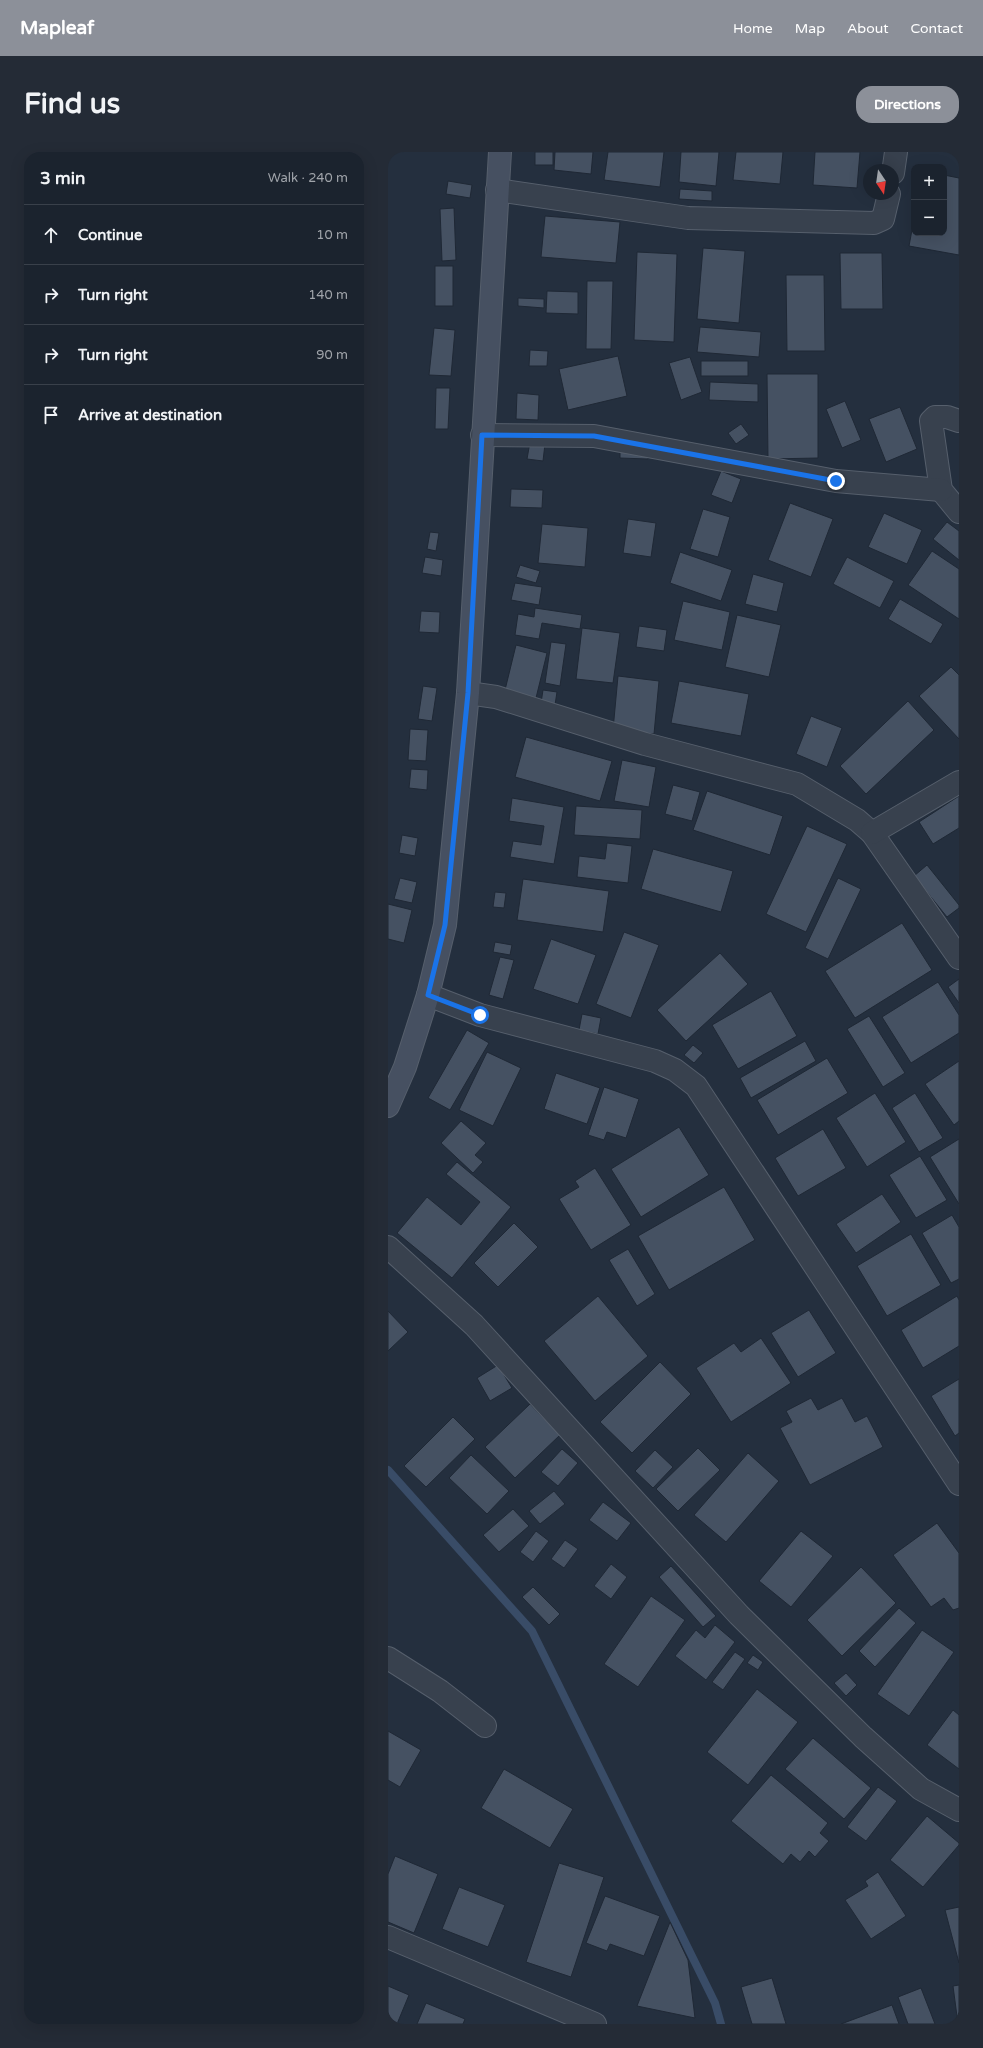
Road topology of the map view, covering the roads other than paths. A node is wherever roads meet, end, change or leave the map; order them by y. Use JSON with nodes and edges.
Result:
{"nodes":[{"id":1,"x":500,"y":152,"type":"edge"},
{"id":2,"x":896,"y":152,"type":"edge"},
{"id":3,"x":894,"y":164,"type":"edge"},
{"id":4,"x":497,"y":190,"type":"junction"},
{"id":5,"x":888,"y":200,"type":"edge"},
{"id":6,"x":959,"y":421,"type":"edge"},
{"id":7,"x":482,"y":435,"type":"junction"},
{"id":8,"x":941,"y":490,"type":"junction"},
{"id":9,"x":959,"y":512,"type":"edge"},
{"id":10,"x":468,"y":693,"type":"junction"},
{"id":11,"x":959,"y":782,"type":"edge"},
{"id":12,"x":872,"y":833,"type":"junction"},
{"id":13,"x":959,"y":958,"type":"edge"},
{"id":14,"x":428,"y":995,"type":"junction"},
{"id":15,"x":388,"y":1106,"type":"edge"},
{"id":16,"x":388,"y":1247,"type":"edge"},
{"id":17,"x":959,"y":1484,"type":"edge"},
{"id":18,"x":388,"y":1658,"type":"edge"},
{"id":19,"x":485,"y":1726,"type":"dead end"},
{"id":20,"x":959,"y":1810,"type":"edge"},
{"id":21,"x":388,"y":1937,"type":"edge"},
{"id":22,"x":595,"y":2024,"type":"edge"}],
"edges":[{"from":1,"to":4,"type":"main road"},
{"from":2,"to":3,"type":"street"},
{"from":4,"to":5,"type":"street"},
{"from":4,"to":7,"type":"main road"},
{"from":6,"to":8,"type":"street"},
{"from":7,"to":8,"type":"street"},
{"from":7,"to":10,"type":"main road"},
{"from":8,"to":9,"type":"street"},
{"from":10,"to":12,"type":"street"},
{"from":10,"to":14,"type":"main road"},
{"from":11,"to":12,"type":"street"},
{"from":12,"to":13,"type":"street"},
{"from":14,"to":15,"type":"main road"},
{"from":14,"to":17,"type":"street"},
{"from":16,"to":20,"type":"street"},
{"from":18,"to":19,"type":"street"},
{"from":21,"to":22,"type":"street"}]}
